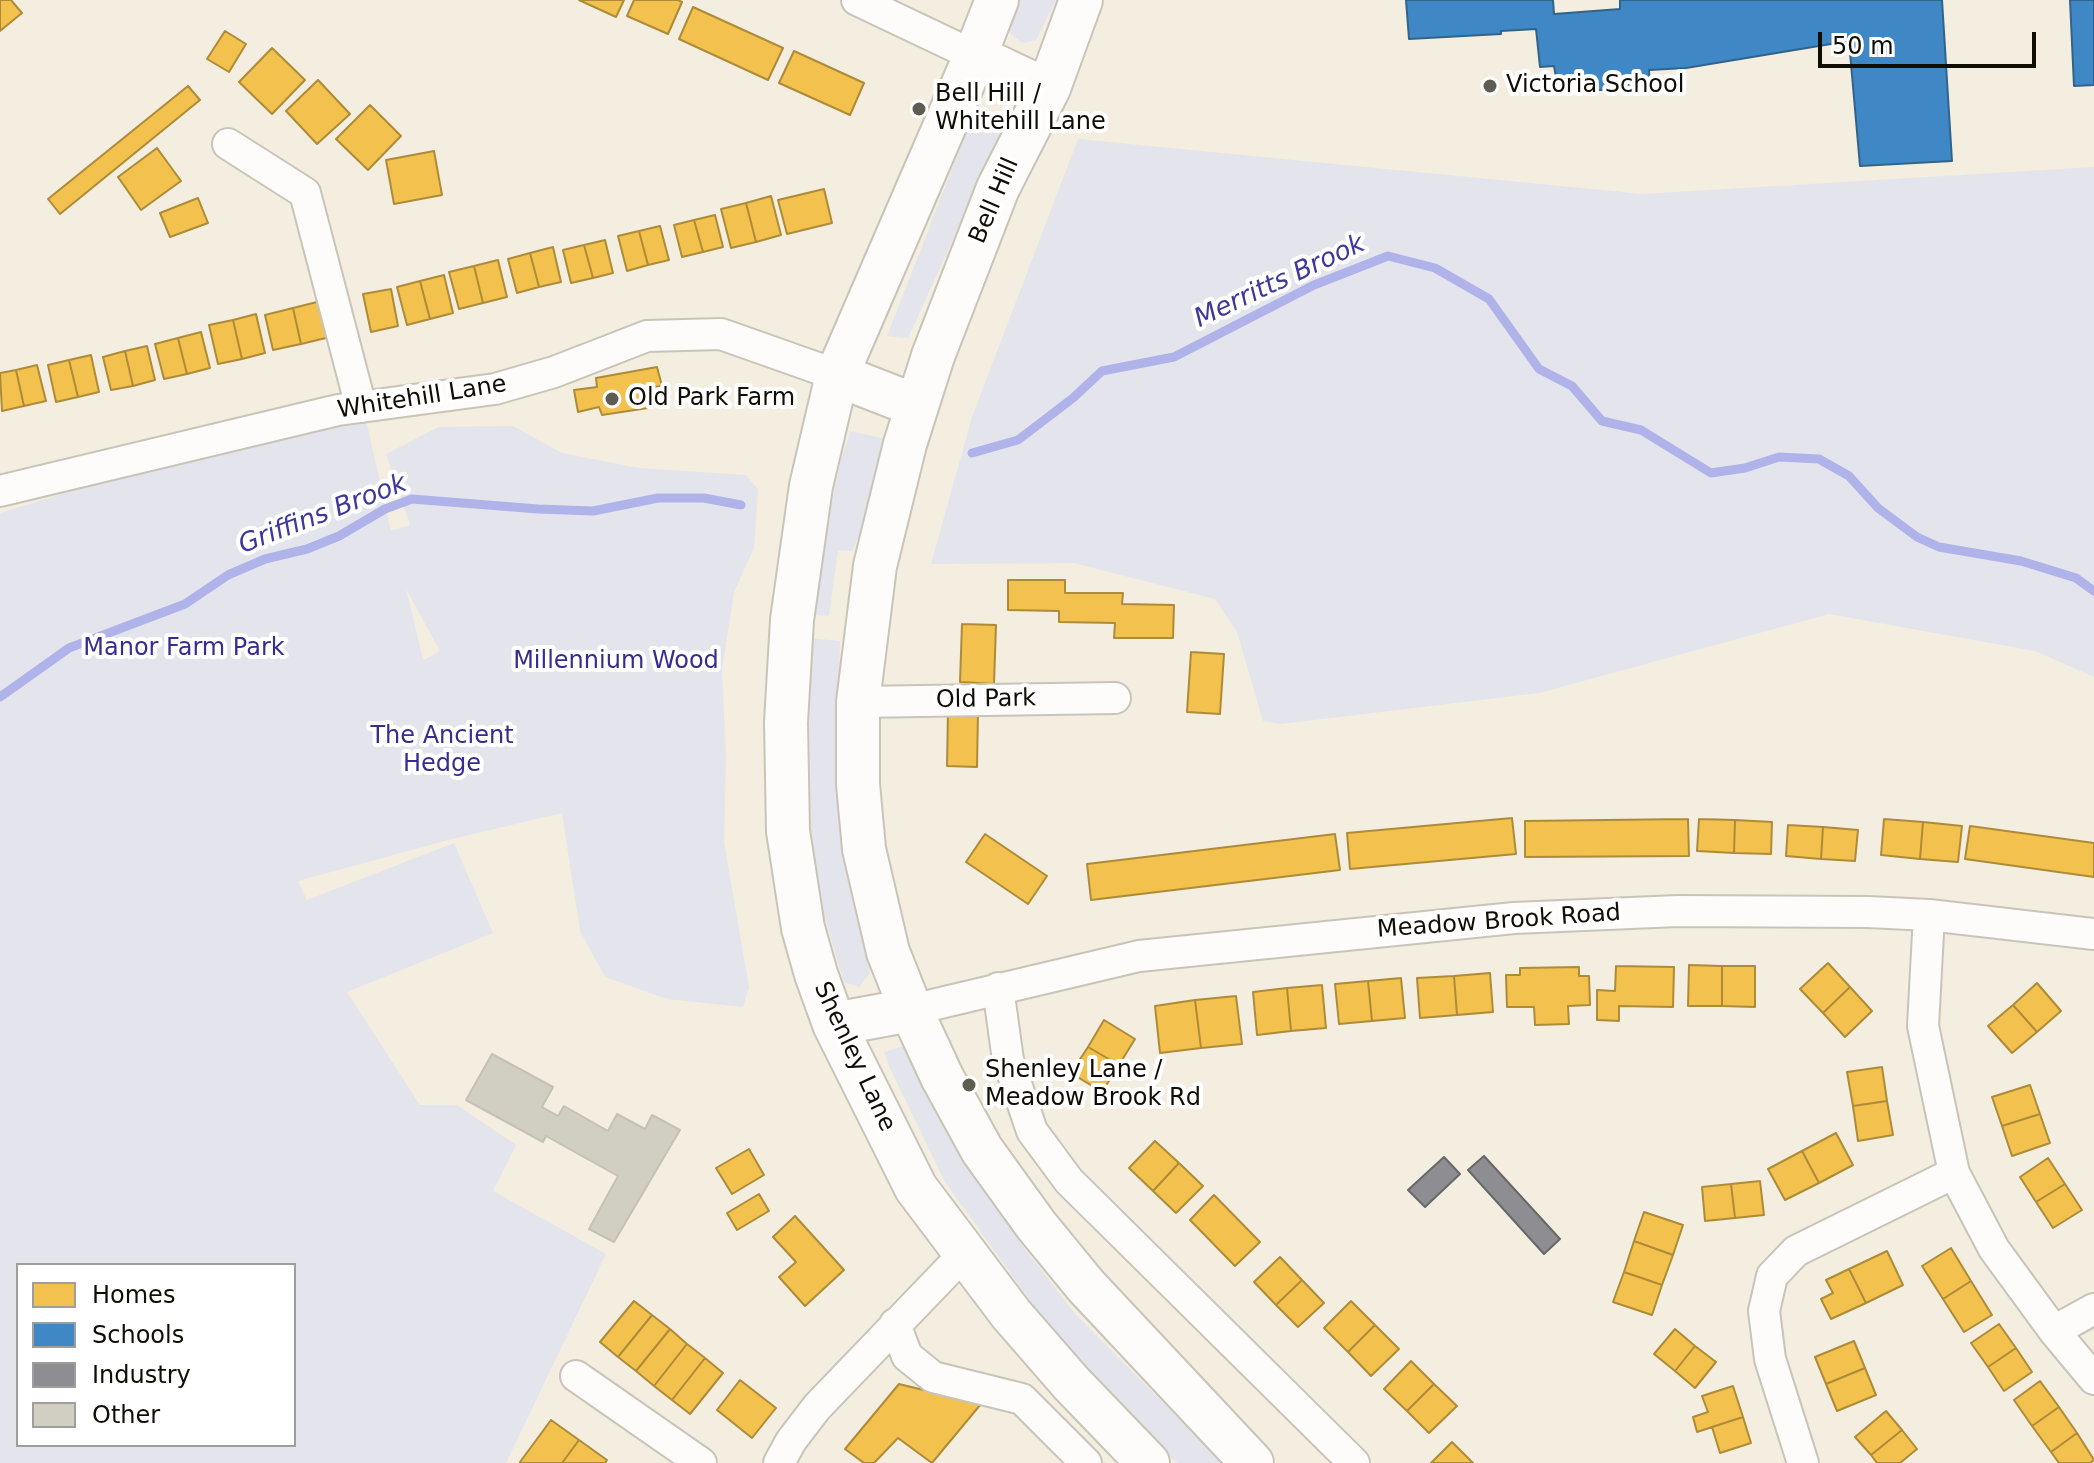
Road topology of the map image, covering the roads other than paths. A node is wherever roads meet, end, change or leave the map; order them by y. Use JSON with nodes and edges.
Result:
{"nodes":[{"id":1,"x":857,"y":0,"type":"edge"},
{"id":2,"x":997,"y":0,"type":"edge"},
{"id":3,"x":1081,"y":0,"type":"edge"},
{"id":4,"x":975,"y":56,"type":"junction"},
{"id":5,"x":1049,"y":88,"type":"junction"},
{"id":6,"x":228,"y":144,"type":"dead end"},
{"id":7,"x":837,"y":375,"type":"junction"},
{"id":8,"x":917,"y":406,"type":"junction"},
{"id":9,"x":361,"y":407,"type":"junction"},
{"id":10,"x":0,"y":491,"type":"edge"},
{"id":11,"x":1115,"y":698,"type":"dead end"},
{"id":12,"x":858,"y":702,"type":"junction"},
{"id":13,"x":1929,"y":915,"type":"junction"},
{"id":14,"x":2094,"y":934,"type":"edge"},
{"id":15,"x":998,"y":988,"type":"junction"},
{"id":16,"x":911,"y":1010,"type":"junction"},
{"id":17,"x":834,"y":1024,"type":"junction"},
{"id":18,"x":1954,"y":1173,"type":"junction"},
{"id":19,"x":964,"y":1254,"type":"junction"},
{"id":20,"x":2094,"y":1309,"type":"edge"},
{"id":21,"x":895,"y":1324,"type":"junction"},
{"id":22,"x":2054,"y":1331,"type":"junction"},
{"id":23,"x":576,"y":1376,"type":"dead end"},
{"id":24,"x":2094,"y":1379,"type":"edge"},
{"id":25,"x":701,"y":1463,"type":"edge"},
{"id":26,"x":779,"y":1463,"type":"edge"},
{"id":27,"x":1086,"y":1463,"type":"edge"},
{"id":28,"x":1148,"y":1463,"type":"edge"},
{"id":29,"x":1252,"y":1463,"type":"edge"},
{"id":30,"x":1354,"y":1463,"type":"edge"},
{"id":31,"x":1803,"y":1463,"type":"edge"}],
"edges":[{"from":1,"to":4,"type":"street"},
{"from":2,"to":4,"type":"main road"},
{"from":3,"to":5,"type":"main road","name":"Bell Hill"},
{"from":4,"to":5,"type":"main road"},
{"from":4,"to":7,"type":"main road"},
{"from":5,"to":8,"type":"main road","name":"Bell Hill"},
{"from":6,"to":9,"type":"street"},
{"from":7,"to":8,"type":"main road"},
{"from":7,"to":9,"type":"street","name":"Whitehill Lane"},
{"from":7,"to":17,"type":"main road","name":"Shenley Lane"},
{"from":8,"to":12,"type":"main road"},
{"from":9,"to":10,"type":"street","name":"Whitehill Lane"},
{"from":11,"to":12,"type":"street","name":"Old Park"},
{"from":12,"to":16,"type":"main road"},
{"from":13,"to":14,"type":"street","name":"Meadow Brook Road"},
{"from":13,"to":15,"type":"street","name":"Meadow Brook Road"},
{"from":13,"to":18,"type":"street"},
{"from":15,"to":16,"type":"street","name":"Meadow Brook Road"},
{"from":15,"to":30,"type":"street"},
{"from":16,"to":17,"type":"main road"},
{"from":16,"to":29,"type":"main road"},
{"from":17,"to":19,"type":"main road","name":"Shenley Lane"},
{"from":18,"to":22,"type":"street"},
{"from":18,"to":31,"type":"street"},
{"from":19,"to":21,"type":"street"},
{"from":19,"to":28,"type":"main road","name":"Shenley Lane"},
{"from":20,"to":22,"type":"street"},
{"from":21,"to":26,"type":"street"},
{"from":21,"to":27,"type":"street"},
{"from":22,"to":24,"type":"street"},
{"from":23,"to":25,"type":"street"}]}
